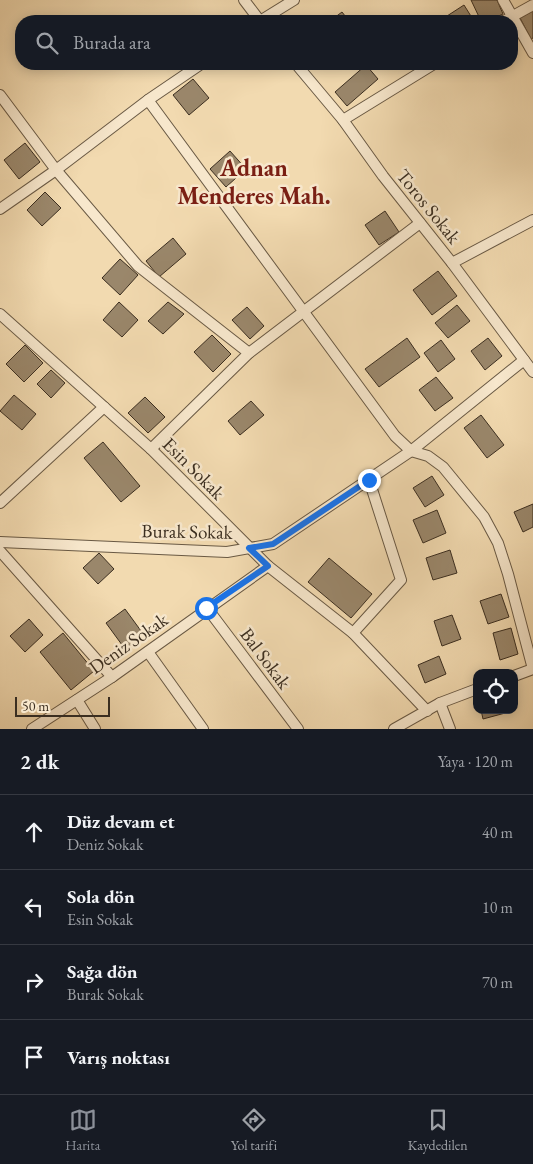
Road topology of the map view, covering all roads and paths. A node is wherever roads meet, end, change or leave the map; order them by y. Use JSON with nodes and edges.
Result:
{"nodes":[{"id":1,"x":244,"y":0,"type":"edge"},
{"id":2,"x":294,"y":0,"type":"edge"},
{"id":3,"x":503,"y":0,"type":"edge"},
{"id":4,"x":533,"y":5,"type":"edge"},
{"id":5,"x":255,"y":15,"type":"edge"},
{"id":6,"x":270,"y":15,"type":"edge"},
{"id":7,"x":507,"y":15,"type":"edge"},
{"id":8,"x":515,"y":15,"type":"edge"},
{"id":9,"x":518,"y":33,"type":"edge"},
{"id":10,"x":533,"y":54,"type":"edge"},
{"id":11,"x":192,"y":70,"type":"edge"},
{"id":12,"x":301,"y":70,"type":"edge"},
{"id":13,"x":424,"y":70,"type":"edge"},
{"id":14,"x":0,"y":95,"type":"edge"},
{"id":15,"x":148,"y":100,"type":"junction"},
{"id":16,"x":343,"y":120,"type":"junction"},
{"id":17,"x":56,"y":170,"type":"junction"},
{"id":18,"x":0,"y":209,"type":"edge"},
{"id":19,"x":533,"y":220,"type":"edge"},
{"id":20,"x":420,"y":223,"type":"junction"},
{"id":21,"x":452,"y":263,"type":"junction"},
{"id":22,"x":305,"y":312,"type":"junction"},
{"id":23,"x":0,"y":314,"type":"edge"},
{"id":24,"x":249,"y":353,"type":"junction"},
{"id":25,"x":524,"y":360,"type":"junction"},
{"id":26,"x":533,"y":372,"type":"edge"},
{"id":27,"x":104,"y":407,"type":"junction"},
{"id":28,"x":151,"y":449,"type":"junction"},
{"id":29,"x":411,"y":450,"type":"junction"},
{"id":30,"x":369,"y":480,"type":"junction"},
{"id":31,"x":0,"y":502,"type":"edge"},
{"id":32,"x":0,"y":542,"type":"edge"},
{"id":33,"x":249,"y":548,"type":"junction"},
{"id":34,"x":0,"y":552,"type":"edge"},
{"id":35,"x":268,"y":566,"type":"junction"},
{"id":36,"x":206,"y":608,"type":"junction"},
{"id":37,"x":353,"y":633,"type":"junction"},
{"id":38,"x":148,"y":652,"type":"junction"},
{"id":39,"x":533,"y":669,"type":"edge"},
{"id":40,"x":518,"y":675,"type":"edge"},
{"id":41,"x":112,"y":677,"type":"junction"},
{"id":42,"x":473,"y":691,"type":"edge"},
{"id":43,"x":77,"y":700,"type":"junction"},
{"id":44,"x":440,"y":703,"type":"junction"},
{"id":45,"x":427,"y":711,"type":"junction"},
{"id":46,"x":32,"y":729,"type":"edge"},
{"id":47,"x":95,"y":729,"type":"edge"},
{"id":48,"x":203,"y":729,"type":"edge"},
{"id":49,"x":298,"y":729,"type":"edge"},
{"id":50,"x":394,"y":729,"type":"edge"},
{"id":51,"x":450,"y":729,"type":"edge"}],
"edges":[{"from":1,"to":5,"type":"street"},
{"from":2,"to":6,"type":"street"},
{"from":3,"to":7,"type":"street"},
{"from":4,"to":8,"type":"street"},
{"from":9,"to":10,"type":"street"},
{"from":11,"to":15,"type":"street"},
{"from":12,"to":16,"type":"street","name":"Toros Sokak"},
{"from":13,"to":16,"type":"street"},
{"from":14,"to":17,"type":"street"},
{"from":15,"to":17,"type":"street"},
{"from":15,"to":22,"type":"street"},
{"from":16,"to":20,"type":"street","name":"Toros Sokak"},
{"from":17,"to":18,"type":"street"},
{"from":17,"to":24,"type":"street"},
{"from":19,"to":21,"type":"street"},
{"from":20,"to":21,"type":"street","name":"Toros Sokak"},
{"from":20,"to":22,"type":"street"},
{"from":21,"to":25,"type":"street","name":"Toros Sokak"},
{"from":22,"to":24,"type":"street"},
{"from":22,"to":29,"type":"street"},
{"from":23,"to":27,"type":"street","name":"Esin Sokak"},
{"from":24,"to":28,"type":"street"},
{"from":25,"to":26,"type":"street","name":"Toros Sokak"},
{"from":25,"to":29,"type":"street","name":"Burak Sokak"},
{"from":27,"to":28,"type":"street","name":"Esin Sokak"},
{"from":27,"to":31,"type":"street"},
{"from":28,"to":33,"type":"street","name":"Esin Sokak"},
{"from":29,"to":30,"type":"street","name":"Burak Sokak"},
{"from":29,"to":39,"type":"street"},
{"from":30,"to":33,"type":"street","name":"Burak Sokak"},
{"from":30,"to":37,"type":"street"},
{"from":32,"to":33,"type":"street","name":"Burak Sokak"},
{"from":33,"to":35,"type":"street","name":"Esin Sokak"},
{"from":34,"to":41,"type":"street"},
{"from":35,"to":36,"type":"street","name":"Deniz Sokak"},
{"from":35,"to":37,"type":"street","name":"Esin Sokak"},
{"from":36,"to":38,"type":"street","name":"Deniz Sokak"},
{"from":36,"to":49,"type":"street","name":"Bal Sokak"},
{"from":37,"to":45,"type":"street","name":"Esin Sokak"},
{"from":38,"to":41,"type":"street","name":"Deniz Sokak"},
{"from":38,"to":48,"type":"street"},
{"from":39,"to":40,"type":"street"},
{"from":41,"to":43,"type":"street","name":"Deniz Sokak"},
{"from":42,"to":44,"type":"street"},
{"from":43,"to":46,"type":"street","name":"Deniz Sokak"},
{"from":43,"to":47,"type":"street"},
{"from":44,"to":45,"type":"street"},
{"from":44,"to":51,"type":"street"},
{"from":45,"to":50,"type":"street"}]}
